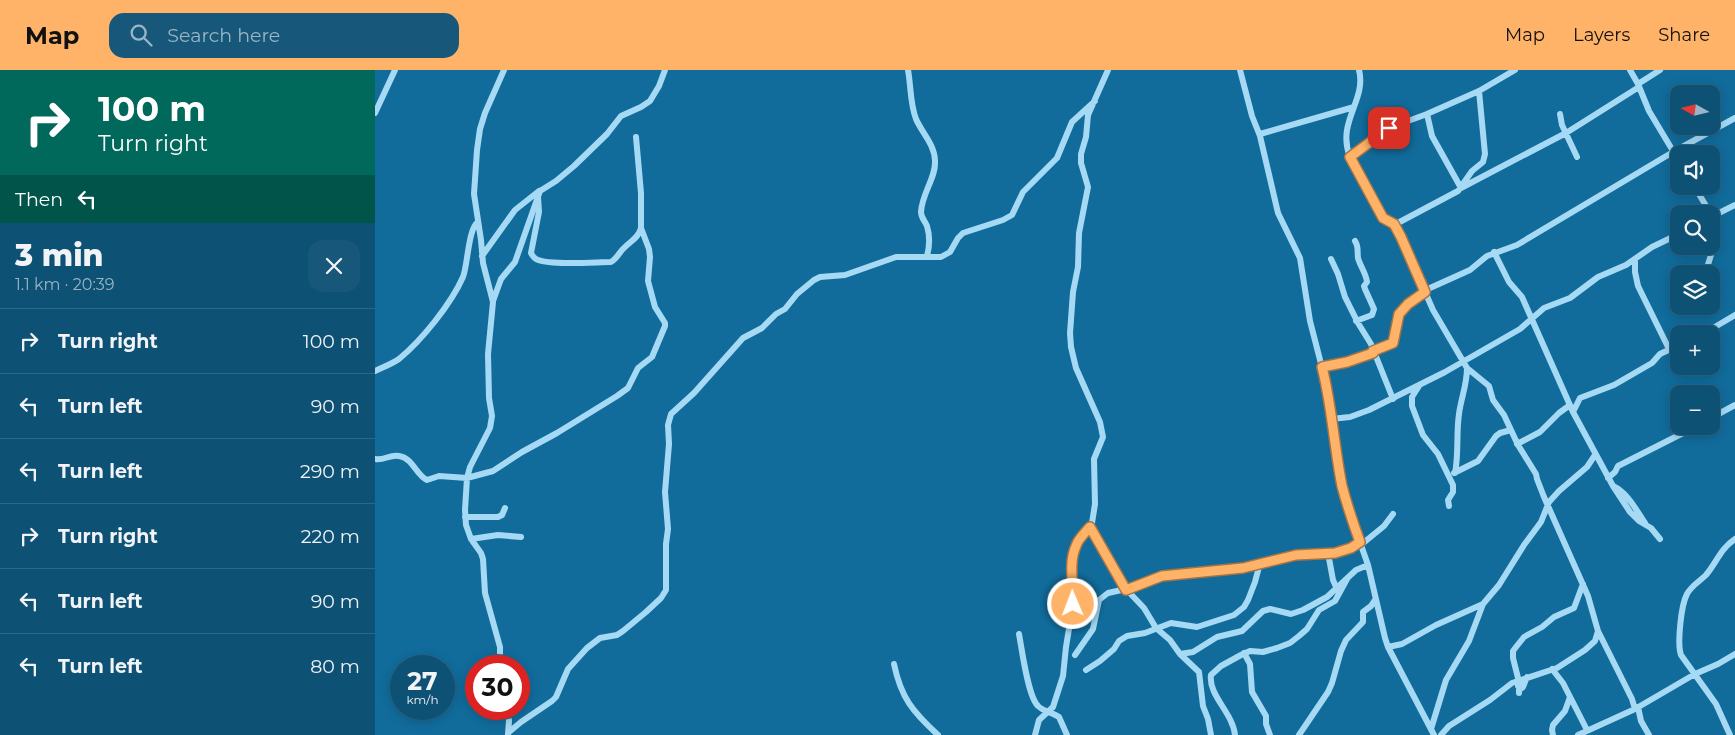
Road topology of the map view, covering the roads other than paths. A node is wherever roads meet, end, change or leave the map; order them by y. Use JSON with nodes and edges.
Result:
{"nodes":[{"id":1,"x":395,"y":70,"type":"edge"},
{"id":2,"x":504,"y":70,"type":"edge"},
{"id":3,"x":665,"y":70,"type":"edge"},
{"id":4,"x":908,"y":70,"type":"edge"},
{"id":5,"x":1108,"y":70,"type":"edge"},
{"id":6,"x":1240,"y":70,"type":"edge"},
{"id":7,"x":1359,"y":70,"type":"edge"},
{"id":8,"x":1515,"y":70,"type":"edge"},
{"id":9,"x":1629,"y":70,"type":"edge"},
{"id":10,"x":1660,"y":70,"type":"edge"},
{"id":11,"x":1639,"y":85,"type":"junction"},
{"id":12,"x":1479,"y":91,"type":"junction"},
{"id":13,"x":1095,"y":101,"type":"junction"},
{"id":14,"x":1354,"y":107,"type":"junction"},
{"id":15,"x":375,"y":113,"type":"edge"},
{"id":16,"x":1427,"y":114,"type":"junction"},
{"id":17,"x":1561,"y":114,"type":"dead end"},
{"id":18,"x":1735,"y":118,"type":"edge"},
{"id":19,"x":1566,"y":133,"type":"junction"},
{"id":20,"x":1260,"y":134,"type":"junction"},
{"id":21,"x":636,"y":137,"type":"dead end"},
{"id":22,"x":1686,"y":145,"type":"edge"},
{"id":23,"x":1670,"y":147,"type":"edge"},
{"id":24,"x":1670,"y":154,"type":"edge"},
{"id":25,"x":1350,"y":157,"type":"junction"},
{"id":26,"x":1577,"y":157,"type":"dead end"},
{"id":27,"x":1461,"y":188,"type":"junction"},
{"id":28,"x":539,"y":194,"type":"junction"},
{"id":29,"x":1735,"y":205,"type":"edge"},
{"id":30,"x":1720,"y":212,"type":"edge"},
{"id":31,"x":478,"y":222,"type":"junction"},
{"id":32,"x":1394,"y":224,"type":"junction"},
{"id":33,"x":641,"y":228,"type":"junction"},
{"id":34,"x":1670,"y":238,"type":"edge"},
{"id":35,"x":1355,"y":241,"type":"dead end"},
{"id":36,"x":1494,"y":252,"type":"junction"},
{"id":37,"x":482,"y":256,"type":"junction"},
{"id":38,"x":927,"y":256,"type":"junction"},
{"id":39,"x":1331,"y":259,"type":"dead end"},
{"id":40,"x":1635,"y":259,"type":"junction"},
{"id":41,"x":1425,"y":292,"type":"junction"},
{"id":42,"x":493,"y":302,"type":"junction"},
{"id":43,"x":1735,"y":315,"type":"edge"},
{"id":44,"x":1533,"y":319,"type":"junction"},
{"id":45,"x":1357,"y":321,"type":"junction"},
{"id":46,"x":1718,"y":325,"type":"edge"},
{"id":47,"x":1669,"y":349,"type":"joint"},
{"id":48,"x":1373,"y":352,"type":"junction"},
{"id":49,"x":1465,"y":365,"type":"junction"},
{"id":50,"x":1322,"y":367,"type":"junction"},
{"id":51,"x":375,"y":371,"type":"edge"},
{"id":52,"x":1420,"y":384,"type":"junction"},
{"id":53,"x":1393,"y":399,"type":"junction"},
{"id":54,"x":1570,"y":405,"type":"junction"},
{"id":55,"x":1735,"y":405,"type":"edge"},
{"id":56,"x":1573,"y":412,"type":"junction"},
{"id":57,"x":1720,"y":413,"type":"edge"},
{"id":58,"x":1331,"y":420,"type":"junction"},
{"id":59,"x":1511,"y":430,"type":"junction"},
{"id":60,"x":1679,"y":435,"type":"edge"},
{"id":61,"x":1517,"y":444,"type":"junction"},
{"id":62,"x":1595,"y":455,"type":"junction"},
{"id":63,"x":375,"y":459,"type":"edge"},
{"id":64,"x":1452,"y":475,"type":"junction"},
{"id":65,"x":467,"y":478,"type":"junction"},
{"id":66,"x":1608,"y":478,"type":"junction"},
{"id":67,"x":1449,"y":506,"type":"dead end"},
{"id":68,"x":1548,"y":506,"type":"junction"},
{"id":69,"x":505,"y":508,"type":"dead end"},
{"id":70,"x":1393,"y":514,"type":"dead end"},
{"id":71,"x":465,"y":517,"type":"junction"},
{"id":72,"x":1090,"y":527,"type":"junction"},
{"id":73,"x":521,"y":537,"type":"dead end"},
{"id":74,"x":471,"y":539,"type":"junction"},
{"id":75,"x":1660,"y":539,"type":"dead end"},
{"id":76,"x":1735,"y":539,"type":"edge"},
{"id":77,"x":1361,"y":543,"type":"junction"},
{"id":78,"x":1328,"y":553,"type":"junction"},
{"id":79,"x":1260,"y":563,"type":"junction"},
{"id":80,"x":1368,"y":565,"type":"junction"},
{"id":81,"x":1347,"y":579,"type":"junction"},
{"id":82,"x":1583,"y":584,"type":"junction"},
{"id":83,"x":1337,"y":589,"type":"junction"},
{"id":84,"x":1126,"y":590,"type":"junction"},
{"id":85,"x":1375,"y":600,"type":"junction"},
{"id":86,"x":1483,"y":604,"type":"junction"},
{"id":87,"x":1157,"y":628,"type":"junction"},
{"id":88,"x":1598,"y":631,"type":"junction"},
{"id":89,"x":1019,"y":634,"type":"dead end"},
{"id":90,"x":1388,"y":647,"type":"junction"},
{"id":91,"x":1243,"y":653,"type":"junction"},
{"id":92,"x":1180,"y":654,"type":"junction"},
{"id":93,"x":1735,"y":654,"type":"edge"},
{"id":94,"x":500,"y":655,"type":"edge"},
{"id":95,"x":1075,"y":655,"type":"dead end"},
{"id":96,"x":893,"y":664,"type":"dead end"},
{"id":97,"x":1086,"y":670,"type":"dead end"},
{"id":98,"x":1552,"y":670,"type":"junction"},
{"id":99,"x":1695,"y":674,"type":"junction"},
{"id":100,"x":1518,"y":686,"type":"junction"},
{"id":101,"x":1570,"y":697,"type":"junction"},
{"id":102,"x":1636,"y":708,"type":"junction"},
{"id":103,"x":1049,"y":712,"type":"junction"},
{"id":104,"x":507,"y":720,"type":"edge"},
{"id":105,"x":1587,"y":730,"type":"junction"},
{"id":106,"x":1433,"y":732,"type":"edge"},
{"id":107,"x":508,"y":734,"type":"edge"},
{"id":108,"x":938,"y":735,"type":"edge"},
{"id":109,"x":1035,"y":735,"type":"edge"},
{"id":110,"x":1067,"y":735,"type":"edge"},
{"id":111,"x":1211,"y":735,"type":"edge"},
{"id":112,"x":1235,"y":735,"type":"edge"},
{"id":113,"x":1270,"y":735,"type":"edge"},
{"id":114,"x":1299,"y":735,"type":"edge"},
{"id":115,"x":1441,"y":735,"type":"edge"},
{"id":116,"x":1553,"y":735,"type":"edge"},
{"id":117,"x":1578,"y":735,"type":"edge"},
{"id":118,"x":1649,"y":735,"type":"edge"},
{"id":119,"x":1730,"y":735,"type":"edge"}],
"edges":[{"from":1,"to":15,"type":"street"},
{"from":2,"to":31,"type":"street"},
{"from":3,"to":28,"type":"street"},
{"from":4,"to":38,"type":"street"},
{"from":5,"to":13,"type":"street"},
{"from":6,"to":20,"type":"street"},
{"from":7,"to":14,"type":"street"},
{"from":8,"to":12,"type":"street"},
{"from":9,"to":11,"type":"street"},
{"from":10,"to":11,"type":"street"},
{"from":11,"to":19,"type":"street"},
{"from":11,"to":23,"type":"street"},
{"from":12,"to":16,"type":"street"},
{"from":12,"to":27,"type":"street"},
{"from":13,"to":38,"type":"street"},
{"from":13,"to":72,"type":"street"},
{"from":14,"to":20,"type":"street"},
{"from":14,"to":25,"type":"street"},
{"from":16,"to":25,"type":"street"},
{"from":16,"to":27,"type":"street"},
{"from":17,"to":19,"type":"street"},
{"from":18,"to":22,"type":"street"},
{"from":19,"to":26,"type":"street"},
{"from":19,"to":27,"type":"street"},
{"from":20,"to":50,"type":"street"},
{"from":21,"to":33,"type":"street"},
{"from":24,"to":36,"type":"street"},
{"from":25,"to":32,"type":"street"},
{"from":27,"to":32,"type":"street"},
{"from":28,"to":33,"type":"street"},
{"from":28,"to":37,"type":"street"},
{"from":28,"to":42,"type":"street"},
{"from":29,"to":30,"type":"street"},
{"from":31,"to":37,"type":"street"},
{"from":31,"to":51,"type":"street"},
{"from":32,"to":41,"type":"street"},
{"from":33,"to":65,"type":"street"},
{"from":34,"to":40,"type":"street"},
{"from":35,"to":45,"type":"street"},
{"from":36,"to":41,"type":"street"},
{"from":36,"to":44,"type":"street"},
{"from":37,"to":42,"type":"street"},
{"from":38,"to":107,"type":"street"},
{"from":39,"to":45,"type":"street"},
{"from":40,"to":44,"type":"street"},
{"from":40,"to":47,"type":"street"},
{"from":41,"to":48,"type":"street"},
{"from":41,"to":49,"type":"street"},
{"from":42,"to":65,"type":"street"},
{"from":43,"to":46,"type":"street"},
{"from":44,"to":49,"type":"street"},
{"from":44,"to":54,"type":"street"},
{"from":45,"to":48,"type":"street"},
{"from":47,"to":56,"type":"street"},
{"from":48,"to":50,"type":"street"},
{"from":48,"to":53,"type":"street"},
{"from":49,"to":52,"type":"street"},
{"from":49,"to":59,"type":"street"},
{"from":49,"to":64,"type":"street"},
{"from":50,"to":58,"type":"street"},
{"from":52,"to":53,"type":"street"},
{"from":52,"to":64,"type":"street"},
{"from":53,"to":58,"type":"street"},
{"from":54,"to":56,"type":"street"},
{"from":54,"to":61,"type":"street"},
{"from":55,"to":57,"type":"street"},
{"from":56,"to":62,"type":"street"},
{"from":58,"to":77,"type":"street"},
{"from":59,"to":61,"type":"street"},
{"from":59,"to":64,"type":"street"},
{"from":60,"to":66,"type":"street"},
{"from":61,"to":68,"type":"street"},
{"from":62,"to":66,"type":"street"},
{"from":62,"to":68,"type":"street"},
{"from":63,"to":65,"type":"street"},
{"from":64,"to":67,"type":"street"},
{"from":65,"to":71,"type":"street"},
{"from":66,"to":75,"type":"street"},
{"from":68,"to":82,"type":"street"},
{"from":68,"to":86,"type":"street"},
{"from":69,"to":71,"type":"street"},
{"from":70,"to":77,"type":"street"},
{"from":71,"to":74,"type":"street"},
{"from":72,"to":84,"type":"street"},
{"from":72,"to":103,"type":"street"},
{"from":73,"to":74,"type":"street"},
{"from":74,"to":94,"type":"street"},
{"from":76,"to":99,"type":"street"},
{"from":77,"to":78,"type":"street"},
{"from":77,"to":80,"type":"street"},
{"from":78,"to":79,"type":"street"},
{"from":78,"to":83,"type":"street"},
{"from":79,"to":84,"type":"street"},
{"from":79,"to":87,"type":"street"},
{"from":80,"to":81,"type":"street"},
{"from":80,"to":85,"type":"street"},
{"from":81,"to":83,"type":"street"},
{"from":81,"to":91,"type":"street"},
{"from":82,"to":88,"type":"street"},
{"from":82,"to":100,"type":"street"},
{"from":83,"to":92,"type":"street"},
{"from":84,"to":87,"type":"street"},
{"from":84,"to":95,"type":"street"},
{"from":85,"to":90,"type":"street"},
{"from":85,"to":114,"type":"street"},
{"from":86,"to":90,"type":"street"},
{"from":86,"to":106,"type":"street"},
{"from":87,"to":92,"type":"street"},
{"from":87,"to":97,"type":"street"},
{"from":88,"to":98,"type":"street"},
{"from":88,"to":102,"type":"street"},
{"from":89,"to":103,"type":"street"},
{"from":90,"to":106,"type":"street"},
{"from":91,"to":112,"type":"street"},
{"from":91,"to":113,"type":"street"},
{"from":92,"to":111,"type":"street"},
{"from":93,"to":99,"type":"street"},
{"from":96,"to":108,"type":"street"},
{"from":98,"to":100,"type":"street"},
{"from":98,"to":101,"type":"street"},
{"from":99,"to":102,"type":"street"},
{"from":99,"to":119,"type":"street"},
{"from":100,"to":115,"type":"street"},
{"from":101,"to":105,"type":"street"},
{"from":101,"to":116,"type":"street"},
{"from":102,"to":105,"type":"street"},
{"from":102,"to":118,"type":"street"},
{"from":103,"to":109,"type":"street"},
{"from":103,"to":110,"type":"street"},
{"from":104,"to":107,"type":"street"},
{"from":105,"to":117,"type":"street"}]}
